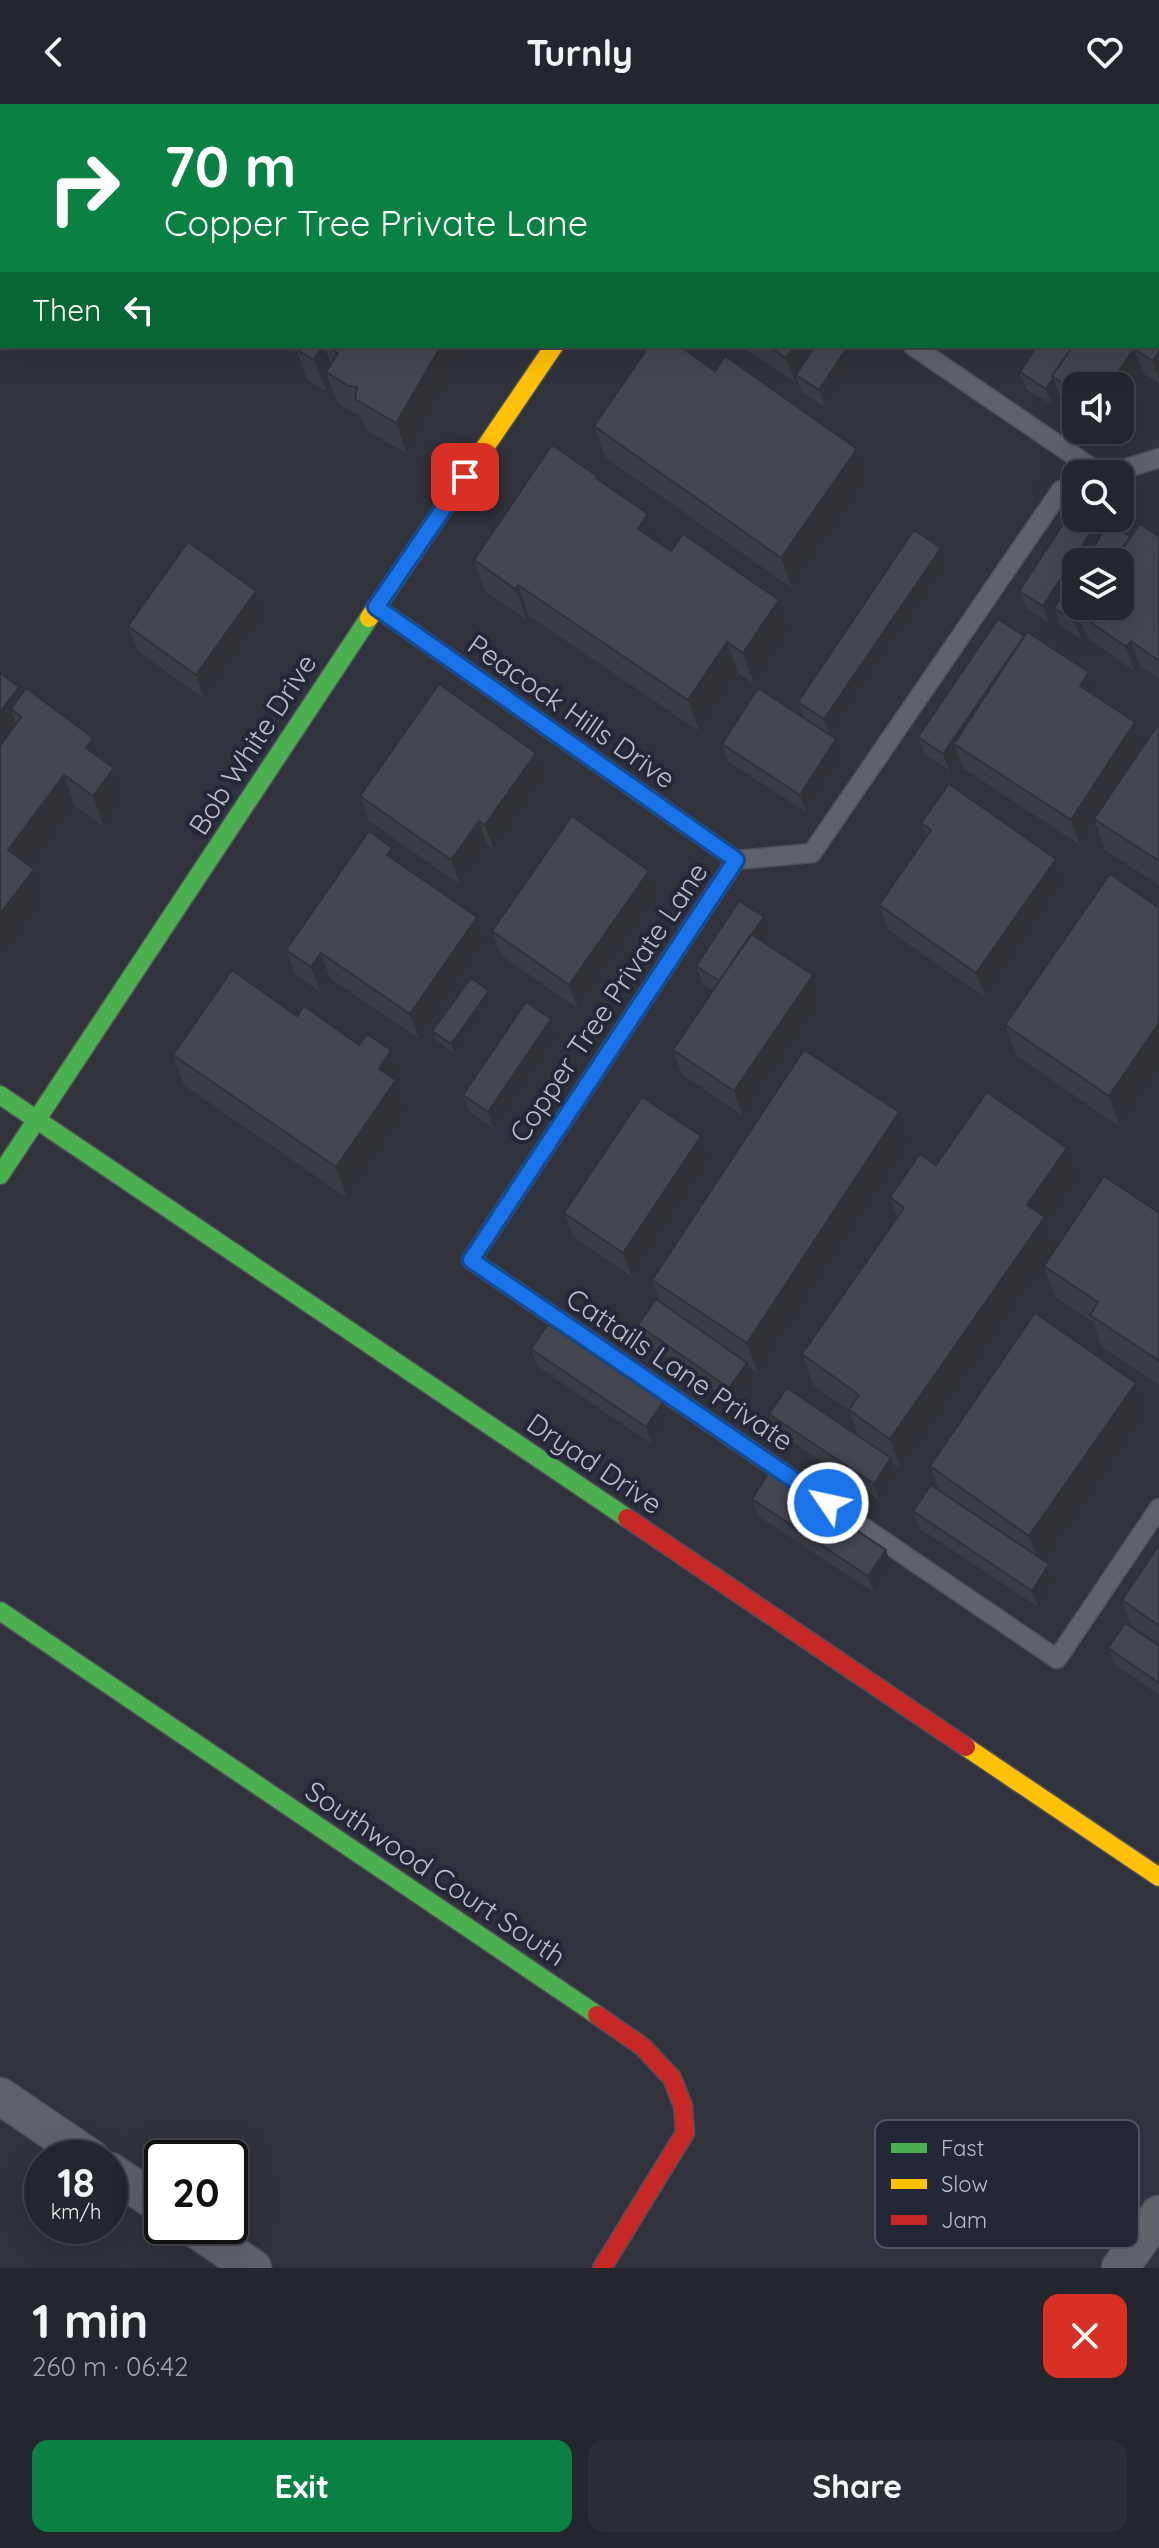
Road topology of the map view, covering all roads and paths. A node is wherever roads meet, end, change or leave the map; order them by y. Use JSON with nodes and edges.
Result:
{"nodes":[{"id":1,"x":553,"y":348,"type":"edge"},
{"id":2,"x":916,"y":348,"type":"edge"},
{"id":3,"x":1159,"y":458,"type":"edge"},
{"id":4,"x":1080,"y":460,"type":"edge"},
{"id":5,"x":1134,"y":466,"type":"edge"},
{"id":6,"x":1062,"y":490,"type":"edge"},
{"id":7,"x":376,"y":607,"type":"junction"},
{"id":8,"x":736,"y":860,"type":"junction"},
{"id":9,"x":0,"y":1095,"type":"edge"},
{"id":10,"x":37,"y":1120,"type":"junction"},
{"id":11,"x":0,"y":1175,"type":"edge"},
{"id":12,"x":471,"y":1260,"type":"joint"},
{"id":13,"x":1159,"y":1508,"type":"edge"},
{"id":14,"x":0,"y":1611,"type":"edge"},
{"id":15,"x":1159,"y":1877,"type":"edge"},
{"id":16,"x":0,"y":2096,"type":"edge"},
{"id":17,"x":65,"y":2140,"type":"edge"},
{"id":18,"x":1159,"y":2214,"type":"edge"},
{"id":19,"x":1139,"y":2242,"type":"edge"},
{"id":20,"x":218,"y":2244,"type":"edge"},
{"id":21,"x":1134,"y":2248,"type":"edge"},
{"id":22,"x":253,"y":2268,"type":"edge"},
{"id":23,"x":602,"y":2268,"type":"edge"},
{"id":24,"x":1120,"y":2268,"type":"edge"}],
"edges":[{"from":1,"to":7,"type":"street","name":"Bob White Drive"},
{"from":2,"to":4,"type":"lane"},
{"from":3,"to":5,"type":"lane"},
{"from":6,"to":8,"type":"lane","name":"Copper Tree Private Lane"},
{"from":7,"to":8,"type":"lane","name":"Peacock Hills Drive"},
{"from":7,"to":10,"type":"street","name":"Bob White Drive"},
{"from":8,"to":12,"type":"lane","name":"Copper Tree Private Lane"},
{"from":9,"to":10,"type":"street","name":"Dryad Drive"},
{"from":10,"to":11,"type":"street","name":"Bob White Drive"},
{"from":10,"to":15,"type":"street","name":"Dryad Drive"},
{"from":12,"to":13,"type":"lane","name":"Cattails Lane Private"},
{"from":14,"to":23,"type":"street","name":"Southwood Court South"},
{"from":16,"to":17,"type":"street"},
{"from":18,"to":19,"type":"street"},
{"from":20,"to":22,"type":"street"},
{"from":21,"to":24,"type":"street"}]}
